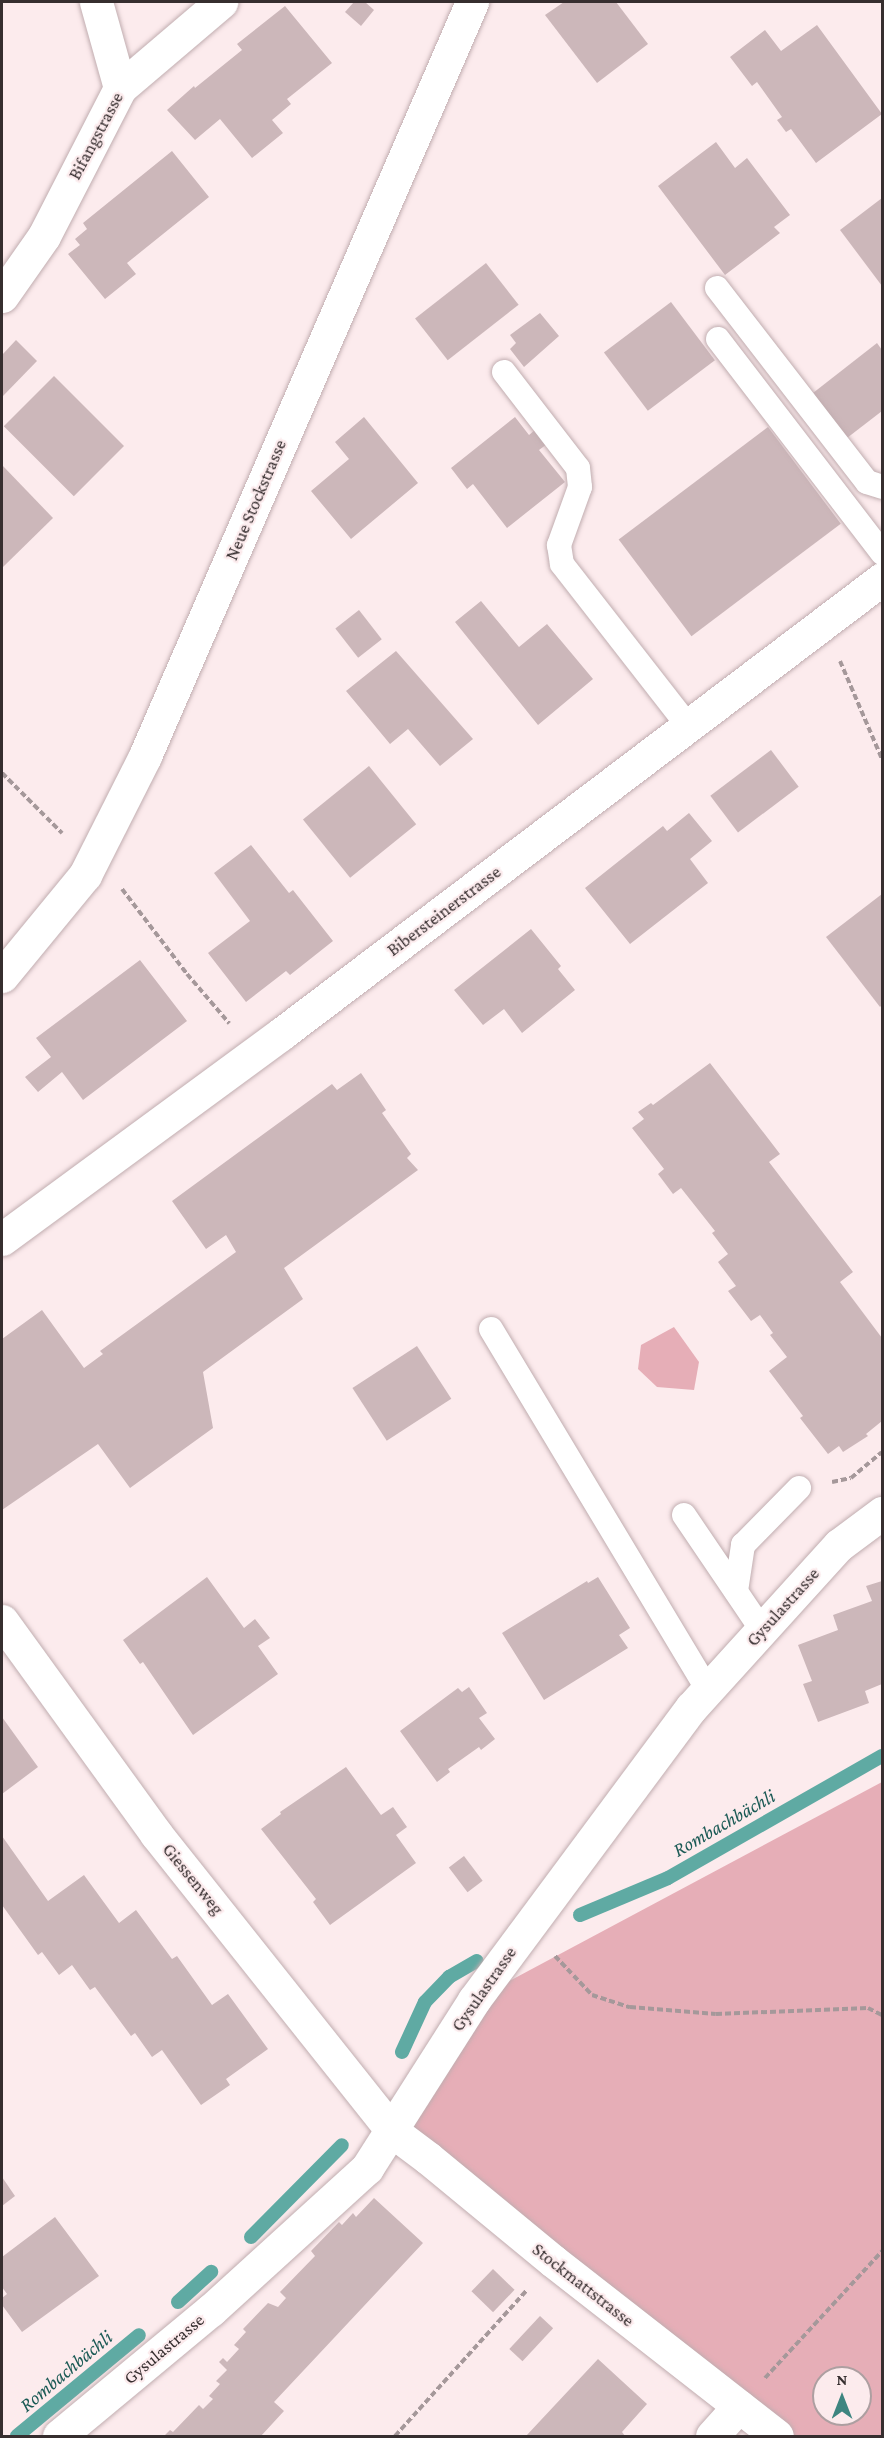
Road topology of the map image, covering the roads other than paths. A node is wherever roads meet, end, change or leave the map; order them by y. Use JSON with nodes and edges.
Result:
{"nodes":[{"id":1,"x":96,"y":2,"type":"edge"},
{"id":2,"x":221,"y":2,"type":"edge"},
{"id":3,"x":472,"y":2,"type":"edge"},
{"id":4,"x":120,"y":88,"type":"junction"},
{"id":5,"x":717,"y":288,"type":"dead end"},
{"id":6,"x":2,"y":296,"type":"edge"},
{"id":7,"x":718,"y":339,"type":"dead end"},
{"id":8,"x":504,"y":372,"type":"dead end"},
{"id":9,"x":882,"y":487,"type":"edge"},
{"id":10,"x":882,"y":553,"type":"edge"},
{"id":11,"x":882,"y":579,"type":"edge"},
{"id":12,"x":688,"y":726,"type":"junction"},
{"id":13,"x":2,"y":976,"type":"edge"},
{"id":14,"x":2,"y":1239,"type":"edge"},
{"id":15,"x":491,"y":1329,"type":"dead end"},
{"id":16,"x":799,"y":1488,"type":"road end"},
{"id":17,"x":882,"y":1513,"type":"edge"},
{"id":18,"x":684,"y":1515,"type":"dead end"},
{"id":19,"x":736,"y":1592,"type":"junction"},
{"id":20,"x":2,"y":1621,"type":"edge"},
{"id":21,"x":762,"y":1630,"type":"junction"},
{"id":22,"x":708,"y":1690,"type":"junction"},
{"id":23,"x":392,"y":2131,"type":"junction"},
{"id":24,"x":739,"y":2406,"type":"junction"},
{"id":25,"x":58,"y":2436,"type":"edge"},
{"id":26,"x":712,"y":2436,"type":"edge"},
{"id":27,"x":777,"y":2436,"type":"edge"}],
"edges":[{"from":1,"to":4,"type":"street"},
{"from":2,"to":4,"type":"street","name":"Bifangstrasse"},
{"from":3,"to":13,"type":"street","name":"Neue Stockstrasse"},
{"from":4,"to":6,"type":"street","name":"Bifangstrasse"},
{"from":5,"to":9,"type":"lane"},
{"from":7,"to":10,"type":"lane"},
{"from":8,"to":12,"type":"lane"},
{"from":11,"to":12,"type":"street","name":"Bibersteinerstrasse"},
{"from":12,"to":14,"type":"street","name":"Bibersteinerstrasse"},
{"from":15,"to":22,"type":"lane"},
{"from":16,"to":19,"type":"lane"},
{"from":17,"to":21,"type":"street","name":"Gysulastrasse"},
{"from":18,"to":19,"type":"lane"},
{"from":19,"to":21,"type":"lane"},
{"from":20,"to":23,"type":"street","name":"Giessenweg"},
{"from":21,"to":22,"type":"street","name":"Gysulastrasse"},
{"from":22,"to":23,"type":"street","name":"Gysulastrasse"},
{"from":23,"to":24,"type":"street","name":"Stockmattstrasse"},
{"from":23,"to":25,"type":"street","name":"Gysulastrasse"},
{"from":24,"to":26,"type":"street"},
{"from":24,"to":27,"type":"street","name":"Stockmattstrasse"}]}
